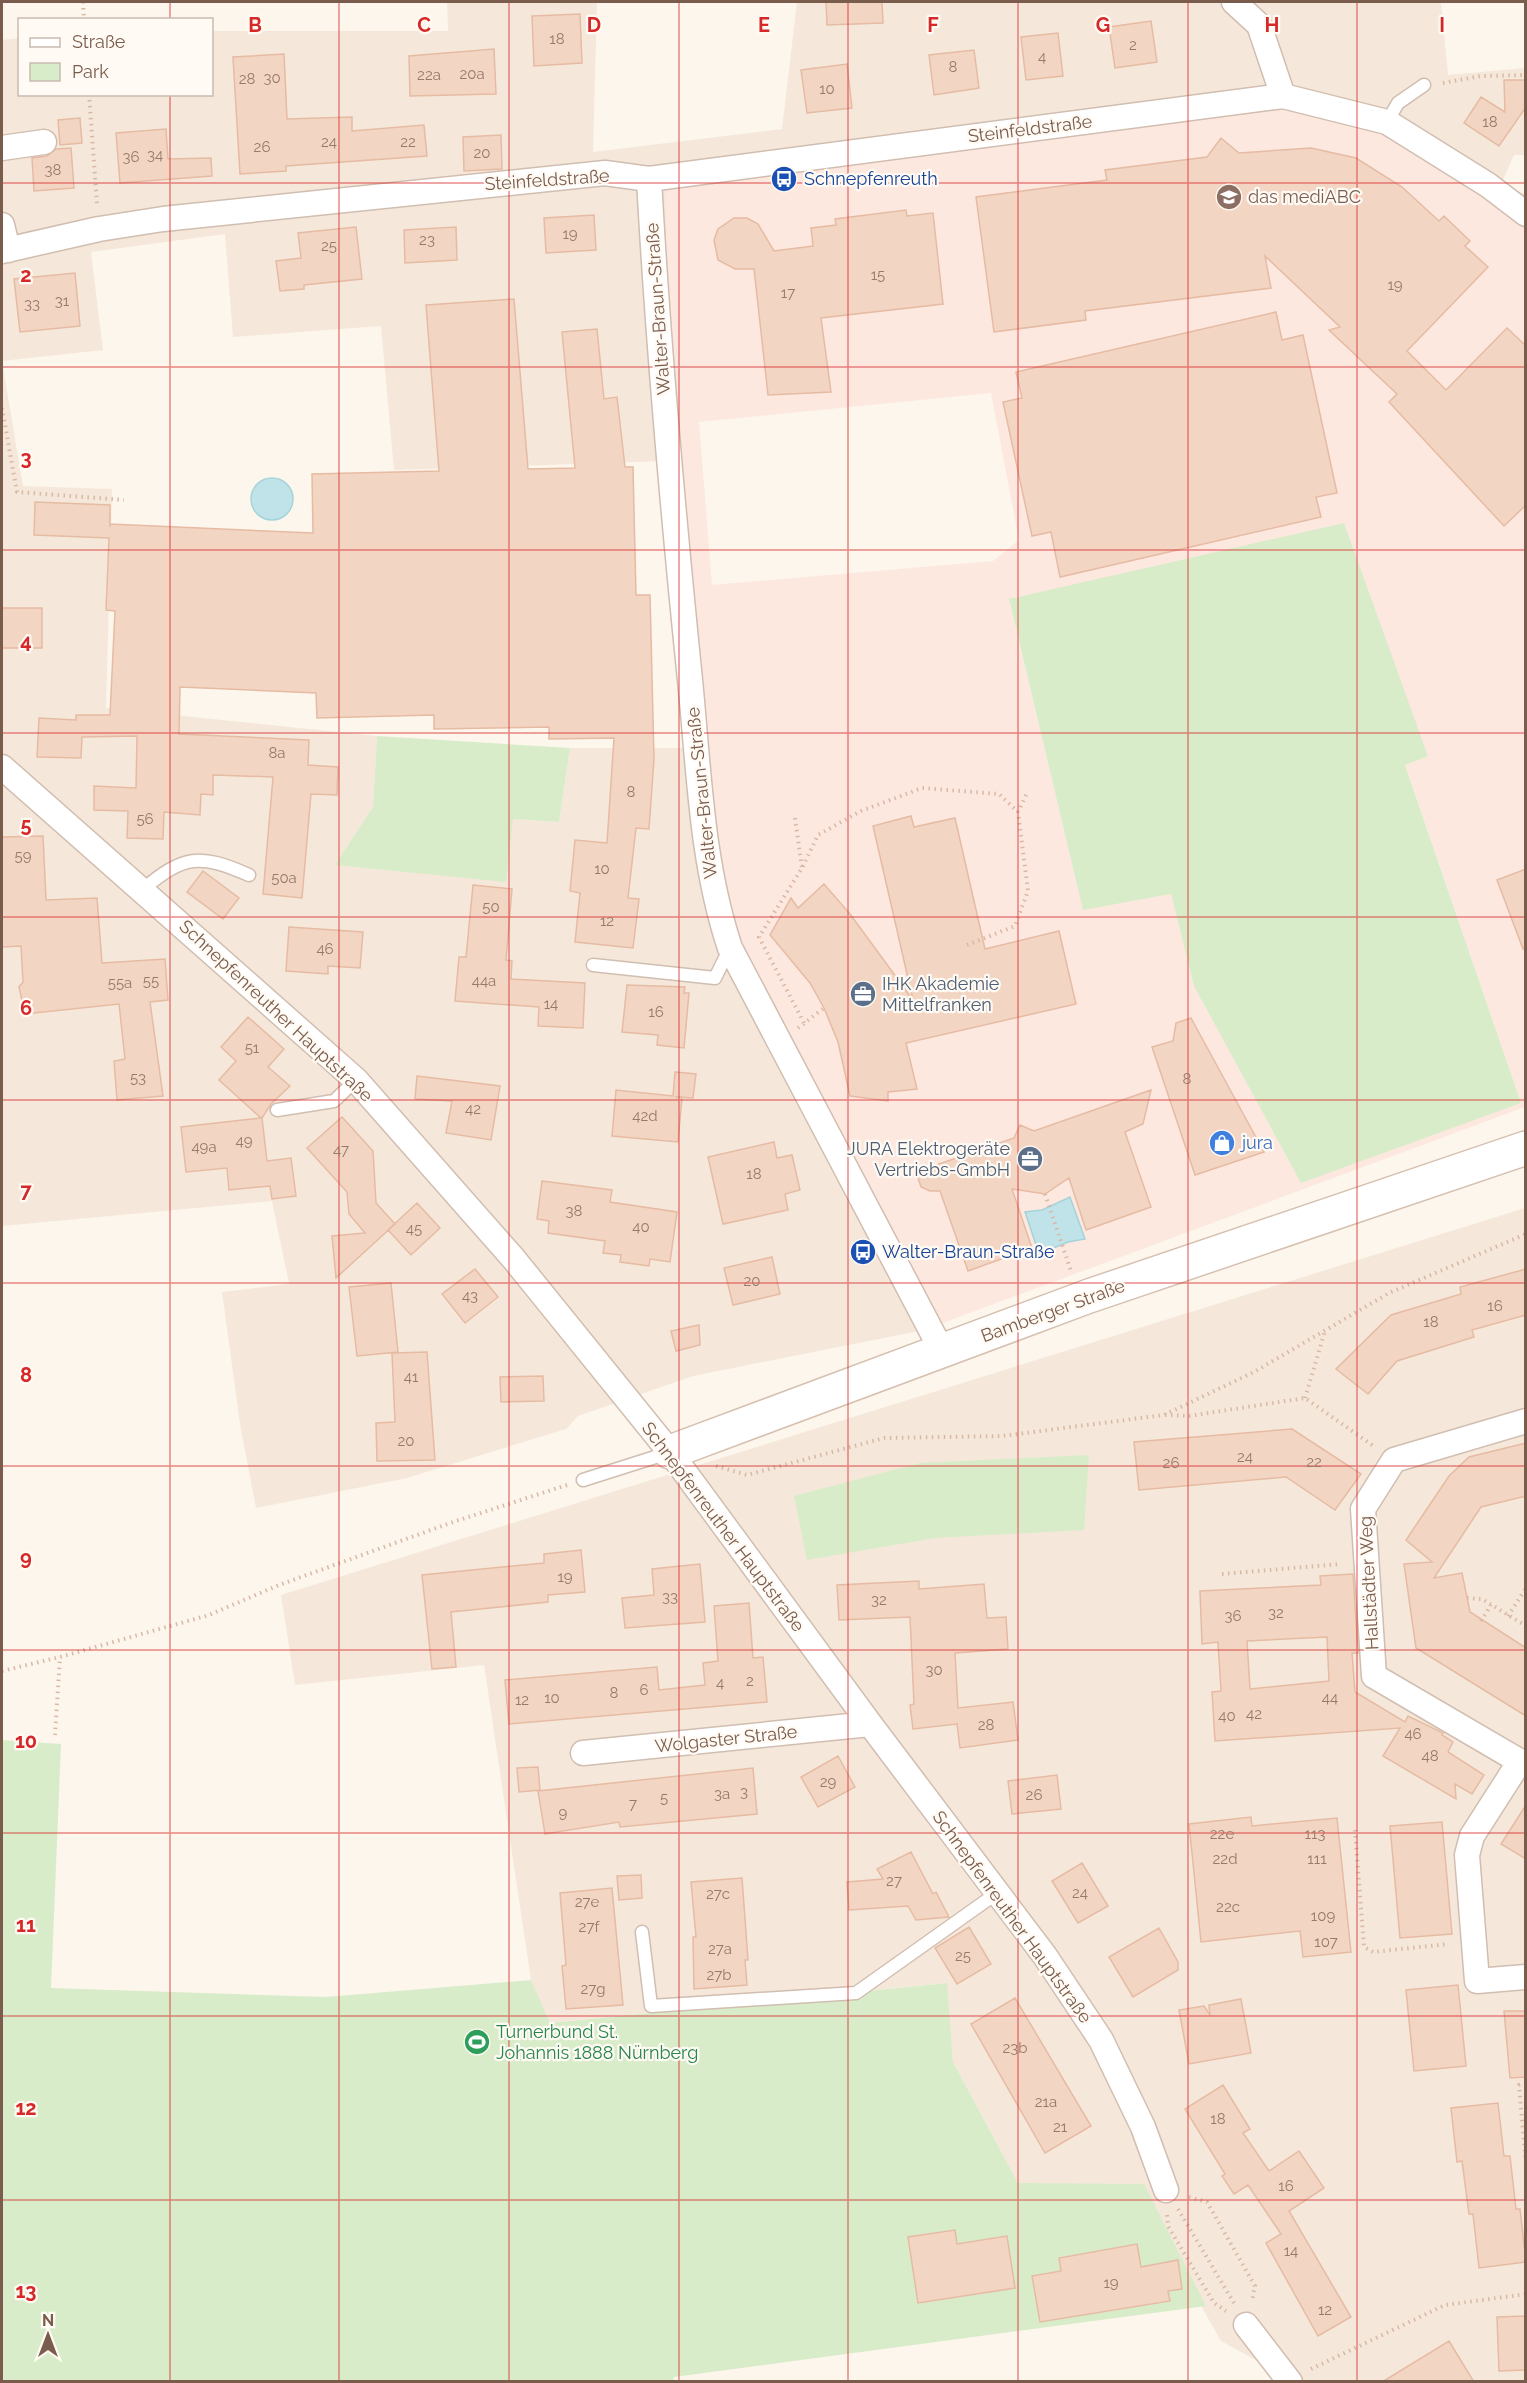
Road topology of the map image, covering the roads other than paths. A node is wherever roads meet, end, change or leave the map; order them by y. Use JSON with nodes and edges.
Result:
{"nodes":[{"id":1,"x":1234,"y":2,"type":"edge"},
{"id":2,"x":1424,"y":85,"type":"road end"},
{"id":3,"x":1283,"y":96,"type":"junction"},
{"id":4,"x":1379,"y":120,"type":"junction"},
{"id":5,"x":44,"y":142,"type":"dead end"},
{"id":6,"x":2,"y":148,"type":"edge"},
{"id":7,"x":649,"y":179,"type":"junction"},
{"id":8,"x":1526,"y":214,"type":"edge"},
{"id":9,"x":2,"y":225,"type":"edge"},
{"id":10,"x":4,"y":251,"type":"edge"},
{"id":11,"x":2,"y":767,"type":"edge"},
{"id":12,"x":249,"y":875,"type":"dead end"},
{"id":13,"x":142,"y":890,"type":"junction"},
{"id":14,"x":730,"y":948,"type":"junction"},
{"id":15,"x":593,"y":965,"type":"dead end"},
{"id":16,"x":356,"y":1080,"type":"junction"},
{"id":17,"x":277,"y":1110,"type":"dead end"},
{"id":18,"x":1526,"y":1148,"type":"edge"},
{"id":19,"x":942,"y":1353,"type":"junction"},
{"id":20,"x":1526,"y":1421,"type":"edge"},
{"id":21,"x":670,"y":1452,"type":"junction"},
{"id":22,"x":583,"y":1480,"type":"road end"},
{"id":23,"x":870,"y":1724,"type":"junction"},
{"id":24,"x":583,"y":1753,"type":"dead end"},
{"id":25,"x":1523,"y":1763,"type":"edge"},
{"id":26,"x":997,"y":1893,"type":"junction"},
{"id":27,"x":642,"y":1932,"type":"dead end"},
{"id":28,"x":1526,"y":1977,"type":"edge"},
{"id":29,"x":1166,"y":2190,"type":"road end"},
{"id":30,"x":1246,"y":2325,"type":"road end"},
{"id":31,"x":1289,"y":2381,"type":"edge"}],
"edges":[{"from":1,"to":3,"type":"street"},
{"from":2,"to":4,"type":"lane"},
{"from":3,"to":4,"type":"street","name":"Steinfeldstraße"},
{"from":3,"to":7,"type":"street","name":"Steinfeldstraße"},
{"from":4,"to":8,"type":"street","name":"Steinfeldstraße"},
{"from":5,"to":6,"type":"street"},
{"from":7,"to":10,"type":"street","name":"Steinfeldstraße"},
{"from":7,"to":14,"type":"street","name":"Walter-Braun-Straße"},
{"from":9,"to":10,"type":"street","name":"Steinfeldstraße"},
{"from":11,"to":13,"type":"street","name":"Schnepfenreuther Hauptstraße"},
{"from":12,"to":13,"type":"lane"},
{"from":13,"to":16,"type":"street","name":"Schnepfenreuther Hauptstraße"},
{"from":14,"to":15,"type":"lane"},
{"from":14,"to":19,"type":"street","name":"Walter-Braun-Straße"},
{"from":16,"to":17,"type":"lane"},
{"from":16,"to":21,"type":"street","name":"Schnepfenreuther Hauptstraße"},
{"from":18,"to":19,"type":"street","name":"Bamberger Straße"},
{"from":19,"to":21,"type":"street","name":"Bamberger Straße"},
{"from":20,"to":25,"type":"street","name":"Hallstädter Weg"},
{"from":21,"to":22,"type":"lane","name":"Bamberger Straße"},
{"from":21,"to":23,"type":"street","name":"Schnepfenreuther Hauptstraße"},
{"from":23,"to":24,"type":"street","name":"Wolgaster Straße"},
{"from":23,"to":26,"type":"street","name":"Schnepfenreuther Hauptstraße"},
{"from":25,"to":28,"type":"street"},
{"from":26,"to":27,"type":"lane"},
{"from":26,"to":29,"type":"street","name":"Schnepfenreuther Hauptstraße"},
{"from":30,"to":31,"type":"street"}]}
